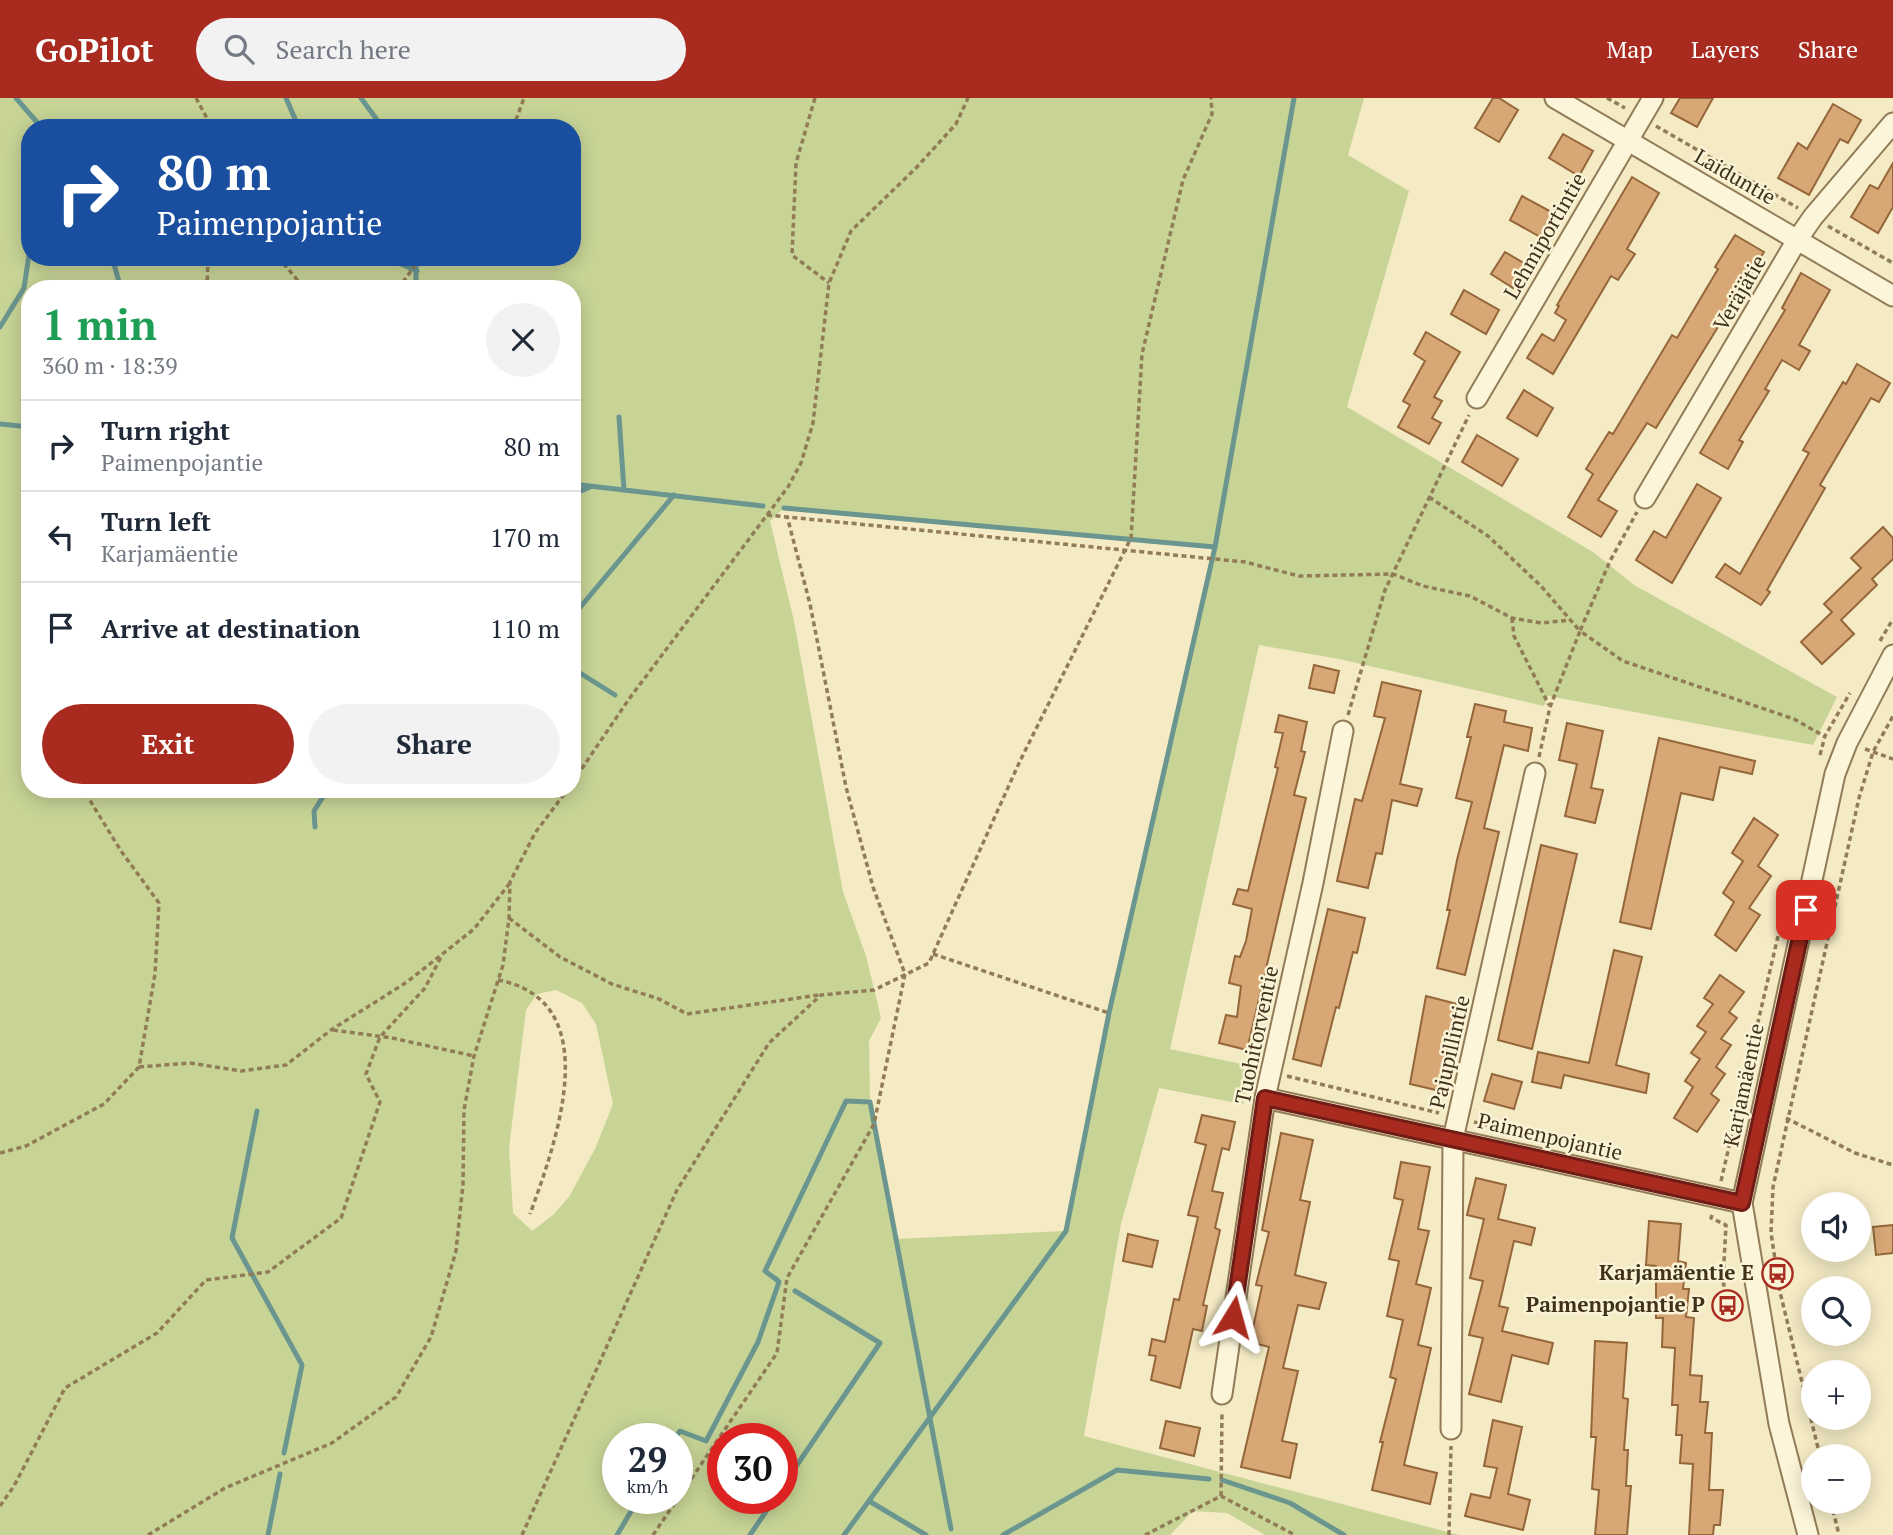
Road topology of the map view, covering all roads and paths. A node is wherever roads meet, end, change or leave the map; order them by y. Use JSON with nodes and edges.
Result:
{"nodes":[{"id":1,"x":196,"y":98,"type":"edge"},
{"id":2,"x":524,"y":98,"type":"edge"},
{"id":3,"x":815,"y":98,"type":"edge"},
{"id":4,"x":968,"y":98,"type":"edge"},
{"id":5,"x":1211,"y":98,"type":"edge"},
{"id":6,"x":1555,"y":98,"type":"edge"},
{"id":7,"x":1607,"y":98,"type":"edge"},
{"id":8,"x":1653,"y":98,"type":"edge"},
{"id":9,"x":1641,"y":117,"type":"junction"},
{"id":10,"x":207,"y":119,"type":"edge"},
{"id":11,"x":516,"y":119,"type":"edge"},
{"id":12,"x":1893,"y":123,"type":"edge"},
{"id":13,"x":1627,"y":141,"type":"junction"},
{"id":14,"x":1813,"y":216,"type":"junction"},
{"id":15,"x":1797,"y":240,"type":"junction"},
{"id":16,"x":1893,"y":263,"type":"edge"},
{"id":17,"x":286,"y":266,"type":"edge"},
{"id":18,"x":297,"y":280,"type":"edge"},
{"id":19,"x":829,"y":283,"type":"junction"},
{"id":20,"x":1893,"y":296,"type":"edge"},
{"id":21,"x":1477,"y":398,"type":"joint"},
{"id":22,"x":1429,"y":497,"type":"junction"},
{"id":23,"x":1645,"y":498,"type":"joint"},
{"id":24,"x":767,"y":515,"type":"junction"},
{"id":25,"x":787,"y":516,"type":"junction"},
{"id":26,"x":1126,"y":549,"type":"junction"},
{"id":27,"x":1393,"y":574,"type":"junction"},
{"id":28,"x":1511,"y":618,"type":"junction"},
{"id":29,"x":1571,"y":620,"type":"junction"},
{"id":30,"x":1580,"y":631,"type":"junction"},
{"id":31,"x":1893,"y":655,"type":"edge"},
{"id":32,"x":1550,"y":707,"type":"junction"},
{"id":33,"x":1893,"y":716,"type":"edge"},
{"id":34,"x":1343,"y":731,"type":"joint"},
{"id":35,"x":1873,"y":752,"type":"junction"},
{"id":36,"x":1893,"y":759,"type":"edge"},
{"id":37,"x":1819,"y":763,"type":"dead end"},
{"id":38,"x":581,"y":770,"type":"edge"},
{"id":39,"x":1535,"y":773,"type":"joint"},
{"id":40,"x":89,"y":798,"type":"edge"},
{"id":41,"x":561,"y":798,"type":"edge"},
{"id":42,"x":510,"y":882,"type":"junction"},
{"id":43,"x":1784,"y":910,"type":"dead end"},
{"id":44,"x":509,"y":918,"type":"junction"},
{"id":45,"x":933,"y":954,"type":"junction"},
{"id":46,"x":442,"y":955,"type":"junction"},
{"id":47,"x":905,"y":974,"type":"junction"},
{"id":48,"x":498,"y":980,"type":"junction"},
{"id":49,"x":821,"y":995,"type":"junction"},
{"id":50,"x":1110,"y":1013,"type":"dead end"},
{"id":51,"x":331,"y":1030,"type":"junction"},
{"id":52,"x":380,"y":1037,"type":"junction"},
{"id":53,"x":474,"y":1056,"type":"junction"},
{"id":54,"x":139,"y":1067,"type":"junction"},
{"id":55,"x":1272,"y":1072,"type":"junction"},
{"id":56,"x":1265,"y":1098,"type":"junction"},
{"id":57,"x":1458,"y":1118,"type":"junction"},
{"id":58,"x":1786,"y":1118,"type":"junction"},
{"id":59,"x":1453,"y":1139,"type":"junction"},
{"id":60,"x":1603,"y":1151,"type":"dead end"},
{"id":61,"x":0,"y":1153,"type":"edge"},
{"id":62,"x":1893,"y":1165,"type":"edge"},
{"id":63,"x":1709,"y":1175,"type":"dead end"},
{"id":64,"x":1719,"y":1188,"type":"junction"},
{"id":65,"x":1742,"y":1203,"type":"junction"},
{"id":66,"x":530,"y":1214,"type":"dead end"},
{"id":67,"x":1728,"y":1305,"type":"dead end"},
{"id":68,"x":1222,"y":1394,"type":"joint"},
{"id":69,"x":1451,"y":1429,"type":"joint"},
{"id":70,"x":1817,"y":1444,"type":"edge"},
{"id":71,"x":1222,"y":1496,"type":"junction"},
{"id":72,"x":0,"y":1506,"type":"edge"},
{"id":73,"x":1834,"y":1514,"type":"edge"},
{"id":74,"x":148,"y":1535,"type":"edge"},
{"id":75,"x":522,"y":1535,"type":"edge"},
{"id":76,"x":653,"y":1535,"type":"edge"},
{"id":77,"x":1145,"y":1535,"type":"edge"},
{"id":78,"x":1295,"y":1535,"type":"edge"},
{"id":79,"x":1448,"y":1535,"type":"edge"},
{"id":80,"x":1808,"y":1535,"type":"edge"},
{"id":81,"x":1839,"y":1535,"type":"edge"}],
"edges":[{"from":1,"to":10,"type":"path"},
{"from":2,"to":11,"type":"path"},
{"from":3,"to":19,"type":"path"},
{"from":4,"to":19,"type":"path"},
{"from":5,"to":26,"type":"path"},
{"from":6,"to":13,"type":"street","name":"Laiduntie"},
{"from":7,"to":9,"type":"path"},
{"from":8,"to":9,"type":"street","name":"Lehmiportintie"},
{"from":9,"to":13,"type":"street","name":"Lehmiportintie"},
{"from":9,"to":14,"type":"path"},
{"from":12,"to":14,"type":"street","name":"Veräjätie"},
{"from":13,"to":15,"type":"street","name":"Laiduntie"},
{"from":13,"to":21,"type":"street","name":"Lehmiportintie"},
{"from":14,"to":15,"type":"street","name":"Veräjätie"},
{"from":14,"to":16,"type":"path"},
{"from":15,"to":20,"type":"street","name":"Laiduntie"},
{"from":15,"to":23,"type":"street","name":"Veräjätie"},
{"from":17,"to":18,"type":"path"},
{"from":19,"to":24,"type":"path"},
{"from":21,"to":22,"type":"path"},
{"from":22,"to":27,"type":"path"},
{"from":22,"to":29,"type":"path"},
{"from":23,"to":30,"type":"path"},
{"from":24,"to":25,"type":"path"},
{"from":24,"to":38,"type":"path"},
{"from":25,"to":26,"type":"path"},
{"from":25,"to":47,"type":"path"},
{"from":26,"to":27,"type":"path"},
{"from":26,"to":45,"type":"path"},
{"from":27,"to":28,"type":"path"},
{"from":27,"to":34,"type":"path"},
{"from":28,"to":29,"type":"path"},
{"from":28,"to":32,"type":"path"},
{"from":29,"to":30,"type":"path"},
{"from":30,"to":32,"type":"path"},
{"from":30,"to":37,"type":"path"},
{"from":31,"to":65,"type":"street","name":"Karjamäentie"},
{"from":32,"to":39,"type":"path"},
{"from":33,"to":35,"type":"path"},
{"from":34,"to":55,"type":"street","name":"Tuohitorventie"},
{"from":35,"to":36,"type":"path"},
{"from":35,"to":58,"type":"path"},
{"from":39,"to":57,"type":"street","name":"Pajupillintie"},
{"from":40,"to":54,"type":"path"},
{"from":41,"to":42,"type":"path"},
{"from":42,"to":44,"type":"path"},
{"from":42,"to":46,"type":"path"},
{"from":43,"to":64,"type":"path"},
{"from":44,"to":48,"type":"path"},
{"from":44,"to":49,"type":"path"},
{"from":45,"to":47,"type":"path"},
{"from":45,"to":50,"type":"path"},
{"from":46,"to":51,"type":"path"},
{"from":46,"to":52,"type":"path"},
{"from":47,"to":49,"type":"path"},
{"from":47,"to":76,"type":"path"},
{"from":48,"to":53,"type":"path"},
{"from":48,"to":66,"type":"path"},
{"from":49,"to":75,"type":"path"},
{"from":51,"to":52,"type":"path"},
{"from":51,"to":54,"type":"path"},
{"from":52,"to":53,"type":"path"},
{"from":52,"to":72,"type":"path"},
{"from":53,"to":74,"type":"path"},
{"from":54,"to":61,"type":"path"},
{"from":55,"to":56,"type":"street","name":"Tuohitorventie"},
{"from":55,"to":57,"type":"path"},
{"from":56,"to":59,"type":"street","name":"Paimenpojantie"},
{"from":56,"to":68,"type":"street","name":"Tuohitorventie"},
{"from":57,"to":59,"type":"street","name":"Pajupillintie"},
{"from":57,"to":60,"type":"path"},
{"from":58,"to":62,"type":"path"},
{"from":58,"to":70,"type":"path"},
{"from":59,"to":64,"type":"street","name":"Paimenpojantie"},
{"from":59,"to":69,"type":"street","name":"Pajupillintie"},
{"from":63,"to":64,"type":"path"},
{"from":64,"to":65,"type":"street","name":"Paimenpojantie"},
{"from":64,"to":67,"type":"path"},
{"from":65,"to":80,"type":"street","name":"Karjamäentie"},
{"from":68,"to":71,"type":"path"},
{"from":69,"to":79,"type":"path"},
{"from":71,"to":77,"type":"path"},
{"from":71,"to":78,"type":"path"},
{"from":73,"to":81,"type":"path"}]}
